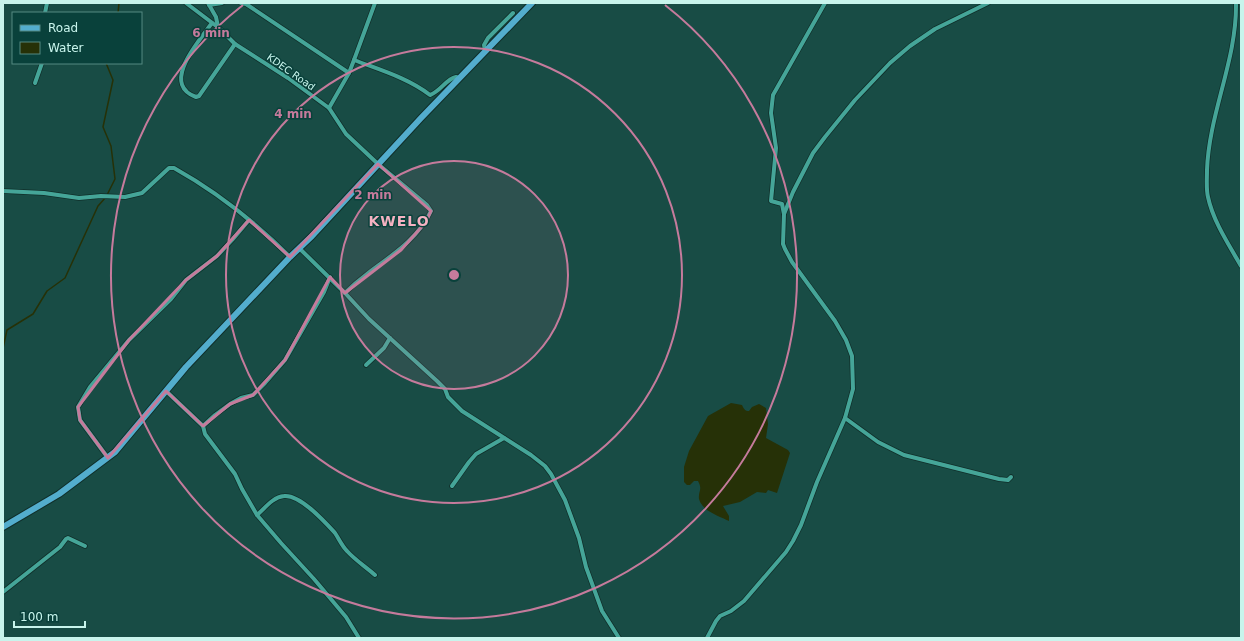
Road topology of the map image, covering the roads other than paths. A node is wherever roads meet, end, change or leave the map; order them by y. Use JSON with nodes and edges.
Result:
{"nodes":[{"id":1,"x":186,"y":3,"type":"edge"},
{"id":2,"x":191,"y":3,"type":"edge"},
{"id":3,"x":222,"y":3,"type":"edge"},
{"id":4,"x":241,"y":3,"type":"edge"},
{"id":5,"x":375,"y":3,"type":"edge"},
{"id":6,"x":532,"y":3,"type":"edge"},
{"id":7,"x":825,"y":3,"type":"edge"},
{"id":8,"x":988,"y":3,"type":"edge"},
{"id":9,"x":1236,"y":3,"type":"edge"},
{"id":10,"x":209,"y":4,"type":"edge"},
{"id":11,"x":513,"y":13,"type":"dead end"},
{"id":12,"x":212,"y":23,"type":"junction"},
{"id":13,"x":219,"y":28,"type":"junction"},
{"id":14,"x":234,"y":44,"type":"junction"},
{"id":15,"x":485,"y":51,"type":"junction"},
{"id":16,"x":354,"y":60,"type":"junction"},
{"id":17,"x":42,"y":64,"type":"edge"},
{"id":18,"x":348,"y":73,"type":"junction"},
{"id":19,"x":459,"y":78,"type":"junction"},
{"id":20,"x":35,"y":82,"type":"dead end"},
{"id":21,"x":328,"y":108,"type":"junction"},
{"id":22,"x":378,"y":164,"type":"junction"},
{"id":23,"x":3,"y":191,"type":"edge"},
{"id":24,"x":784,"y":214,"type":"junction"},
{"id":25,"x":249,"y":220,"type":"junction"},
{"id":26,"x":299,"y":248,"type":"junction"},
{"id":27,"x":290,"y":257,"type":"junction"},
{"id":28,"x":1241,"y":266,"type":"edge"},
{"id":29,"x":330,"y":277,"type":"junction"},
{"id":30,"x":345,"y":293,"type":"junction"},
{"id":31,"x":390,"y":338,"type":"junction"},
{"id":32,"x":366,"y":365,"type":"dead end"},
{"id":33,"x":166,"y":392,"type":"junction"},
{"id":34,"x":845,"y":418,"type":"junction"},
{"id":35,"x":203,"y":426,"type":"junction"},
{"id":36,"x":504,"y":438,"type":"junction"},
{"id":37,"x":108,"y":458,"type":"junction"},
{"id":38,"x":1011,"y":477,"type":"dead end"},
{"id":39,"x":452,"y":486,"type":"dead end"},
{"id":40,"x":257,"y":515,"type":"junction"},
{"id":41,"x":3,"y":527,"type":"edge"},
{"id":42,"x":85,"y":546,"type":"dead end"},
{"id":43,"x":375,"y":575,"type":"dead end"},
{"id":44,"x":3,"y":592,"type":"edge"},
{"id":45,"x":359,"y":638,"type":"edge"},
{"id":46,"x":619,"y":638,"type":"edge"},
{"id":47,"x":707,"y":638,"type":"edge"}],
"edges":[{"from":1,"to":2,"type":"street"},
{"from":1,"to":12,"type":"street","name":"KDEC Road"},
{"from":3,"to":10,"type":"street"},
{"from":4,"to":18,"type":"street"},
{"from":5,"to":16,"type":"street"},
{"from":6,"to":15,"type":"main road"},
{"from":7,"to":24,"type":"street"},
{"from":8,"to":24,"type":"street"},
{"from":9,"to":28,"type":"street"},
{"from":10,"to":13,"type":"street"},
{"from":11,"to":15,"type":"street"},
{"from":12,"to":13,"type":"street","name":"KDEC Road"},
{"from":12,"to":14,"type":"street"},
{"from":13,"to":14,"type":"street","name":"KDEC Road"},
{"from":14,"to":21,"type":"street","name":"KDEC Road"},
{"from":15,"to":19,"type":"main road"},
{"from":16,"to":18,"type":"street"},
{"from":16,"to":19,"type":"street"},
{"from":17,"to":20,"type":"street"},
{"from":18,"to":21,"type":"street"},
{"from":19,"to":22,"type":"main road"},
{"from":21,"to":22,"type":"street","name":"KDEC Road"},
{"from":22,"to":26,"type":"main road"},
{"from":22,"to":30,"type":"street","name":"KDEC Road"},
{"from":23,"to":25,"type":"street"},
{"from":24,"to":34,"type":"street"},
{"from":25,"to":27,"type":"street"},
{"from":25,"to":37,"type":"street"},
{"from":26,"to":27,"type":"main road"},
{"from":26,"to":29,"type":"street"},
{"from":27,"to":33,"type":"main road"},
{"from":29,"to":30,"type":"street"},
{"from":29,"to":35,"type":"street"},
{"from":30,"to":31,"type":"street"},
{"from":31,"to":32,"type":"street"},
{"from":31,"to":36,"type":"street"},
{"from":33,"to":35,"type":"street"},
{"from":33,"to":37,"type":"main road"},
{"from":34,"to":38,"type":"street"},
{"from":34,"to":47,"type":"street"},
{"from":35,"to":40,"type":"street"},
{"from":36,"to":39,"type":"street"},
{"from":36,"to":46,"type":"street"},
{"from":37,"to":41,"type":"main road"},
{"from":40,"to":43,"type":"street"},
{"from":40,"to":45,"type":"street"},
{"from":42,"to":44,"type":"street"}]}
